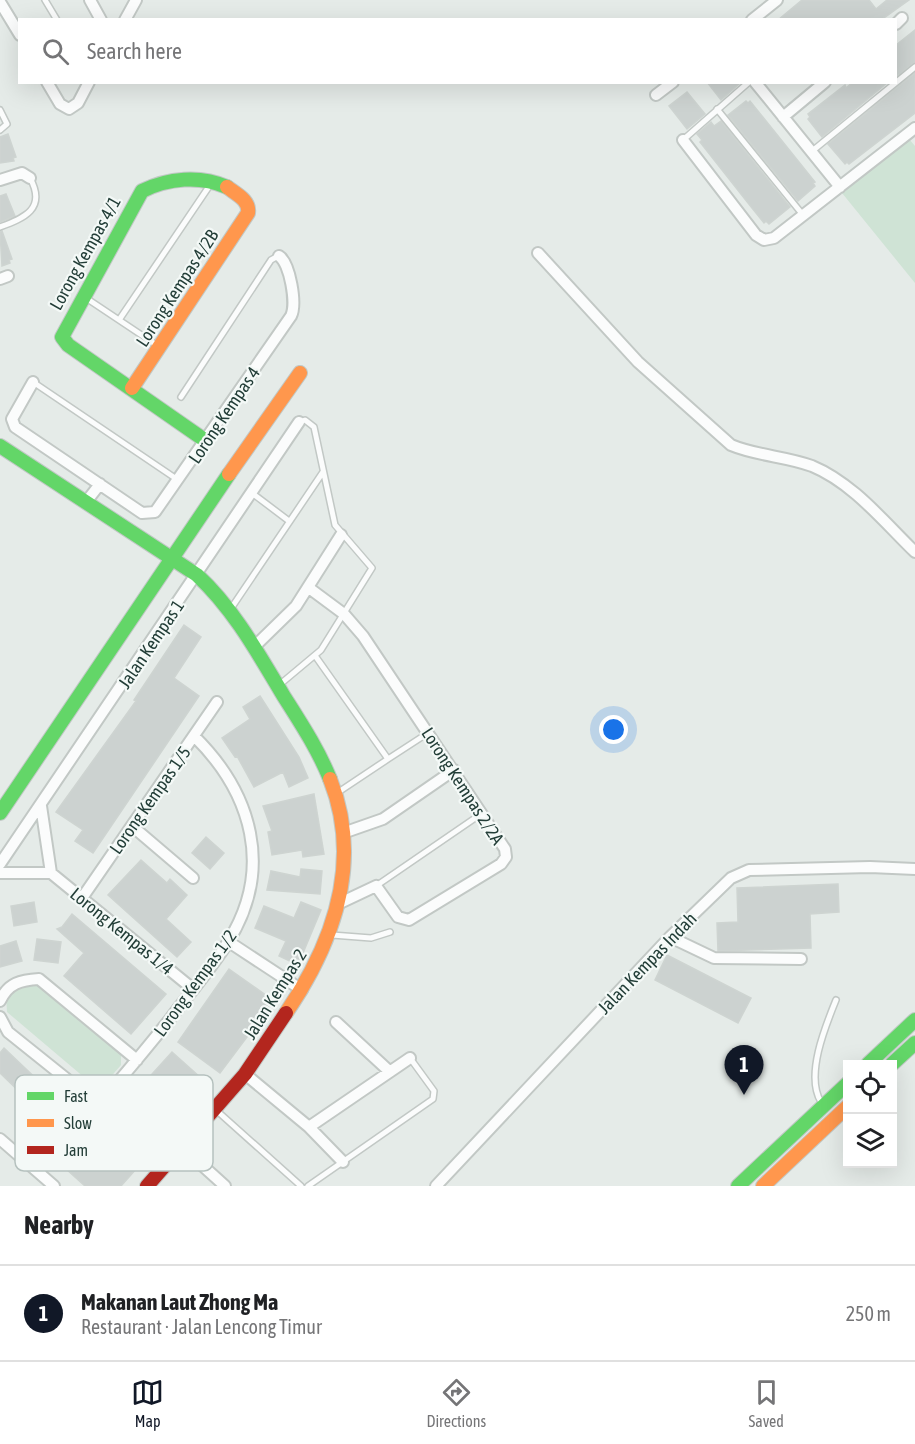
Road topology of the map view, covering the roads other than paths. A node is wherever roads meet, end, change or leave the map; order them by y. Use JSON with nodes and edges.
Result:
{"nodes":[{"id":1,"x":45,"y":0,"type":"edge"},
{"id":2,"x":90,"y":0,"type":"edge"},
{"id":3,"x":777,"y":0,"type":"edge"},
{"id":4,"x":135,"y":1,"type":"edge"},
{"id":5,"x":0,"y":2,"type":"edge"},
{"id":6,"x":56,"y":18,"type":"edge"},
{"id":7,"x":100,"y":18,"type":"edge"},
{"id":8,"x":126,"y":18,"type":"edge"},
{"id":9,"x":754,"y":18,"type":"edge"},
{"id":10,"x":18,"y":32,"type":"edge"},
{"id":11,"x":915,"y":68,"type":"edge"},
{"id":12,"x":897,"y":83,"type":"edge"},
{"id":13,"x":48,"y":84,"type":"edge"},
{"id":14,"x":89,"y":84,"type":"edge"},
{"id":15,"x":670,"y":84,"type":"edge"},
{"id":16,"x":747,"y":84,"type":"edge"},
{"id":17,"x":757,"y":84,"type":"edge"},
{"id":18,"x":823,"y":84,"type":"edge"},
{"id":19,"x":895,"y":84,"type":"edge"},
{"id":20,"x":656,"y":95,"type":"dead end"},
{"id":21,"x":0,"y":110,"type":"edge"},
{"id":22,"x":717,"y":110,"type":"junction"},
{"id":23,"x":783,"y":117,"type":"junction"},
{"id":24,"x":0,"y":130,"type":"edge"},
{"id":25,"x":913,"y":133,"type":"edge"},
{"id":26,"x":683,"y":140,"type":"joint"},
{"id":27,"x":812,"y":152,"type":"junction"},
{"id":28,"x":30,"y":178,"type":"joint"},
{"id":29,"x":0,"y":180,"type":"edge"},
{"id":30,"x":213,"y":181,"type":"junction"},
{"id":31,"x":840,"y":187,"type":"junction"},
{"id":32,"x":803,"y":215,"type":"junction"},
{"id":33,"x":0,"y":227,"type":"edge"},
{"id":34,"x":538,"y":253,"type":"dead end"},
{"id":35,"x":279,"y":256,"type":"joint"},
{"id":36,"x":83,"y":295,"type":"junction"},
{"id":37,"x":119,"y":320,"type":"junction"},
{"id":38,"x":159,"y":347,"type":"junction"},
{"id":39,"x":300,"y":373,"type":"dead end"},
{"id":40,"x":33,"y":381,"type":"joint"},
{"id":41,"x":132,"y":388,"type":"junction"},
{"id":42,"x":181,"y":397,"type":"dead end"},
{"id":43,"x":299,"y":422,"type":"joint"},
{"id":44,"x":206,"y":441,"type":"junction"},
{"id":45,"x":0,"y":446,"type":"edge"},
{"id":46,"x":323,"y":472,"type":"junction"},
{"id":47,"x":179,"y":480,"type":"junction"},
{"id":48,"x":100,"y":484,"type":"junction"},
{"id":49,"x":252,"y":493,"type":"junction"},
{"id":50,"x":86,"y":502,"type":"junction"},
{"id":51,"x":289,"y":521,"type":"junction"},
{"id":52,"x":341,"y":535,"type":"junction"},
{"id":53,"x":915,"y":552,"type":"edge"},
{"id":54,"x":170,"y":558,"type":"junction"},
{"id":55,"x":197,"y":575,"type":"junction"},
{"id":56,"x":309,"y":588,"type":"junction"},
{"id":57,"x":229,"y":611,"type":"junction"},
{"id":58,"x":344,"y":614,"type":"junction"},
{"id":59,"x":254,"y":647,"type":"junction"},
{"id":60,"x":316,"y":657,"type":"junction"},
{"id":61,"x":278,"y":686,"type":"junction"},
{"id":62,"x":217,"y":702,"type":"dead end"},
{"id":63,"x":429,"y":732,"type":"junction"},
{"id":64,"x":194,"y":736,"type":"junction"},
{"id":65,"x":388,"y":759,"type":"junction"},
{"id":66,"x":454,"y":770,"type":"junction"},
{"id":67,"x":336,"y":794,"type":"junction"},
{"id":68,"x":41,"y":806,"type":"junction"},
{"id":69,"x":0,"y":813,"type":"edge"},
{"id":70,"x":483,"y":813,"type":"junction"},
{"id":71,"x":132,"y":826,"type":"junction"},
{"id":72,"x":343,"y":833,"type":"junction"},
{"id":73,"x":0,"y":864,"type":"edge"},
{"id":74,"x":915,"y":870,"type":"edge"},
{"id":75,"x":0,"y":873,"type":"edge"},
{"id":76,"x":51,"y":873,"type":"junction"},
{"id":77,"x":193,"y":878,"type":"dead end"},
{"id":78,"x":376,"y":886,"type":"junction"},
{"id":79,"x":82,"y":897,"type":"junction"},
{"id":80,"x":340,"y":903,"type":"junction"},
{"id":81,"x":390,"y":932,"type":"dead end"},
{"id":82,"x":330,"y":935,"type":"junction"},
{"id":83,"x":670,"y":937,"type":"junction"},
{"id":84,"x":229,"y":942,"type":"junction"},
{"id":85,"x":801,"y":959,"type":"dead end"},
{"id":86,"x":193,"y":989,"type":"junction"},
{"id":87,"x":303,"y":990,"type":"junction"},
{"id":88,"x":836,"y":1000,"type":"dead end"},
{"id":89,"x":0,"y":1001,"type":"edge"},
{"id":90,"x":0,"y":1017,"type":"edge"},
{"id":91,"x":915,"y":1020,"type":"edge"},
{"id":92,"x":336,"y":1022,"type":"dead end"},
{"id":93,"x":915,"y":1043,"type":"edge"},
{"id":94,"x":410,"y":1058,"type":"joint"},
{"id":95,"x":137,"y":1060,"type":"junction"},
{"id":96,"x":873,"y":1060,"type":"edge"},
{"id":97,"x":897,"y":1060,"type":"edge"},
{"id":98,"x":388,"y":1071,"type":"junction"},
{"id":99,"x":245,"y":1074,"type":"junction"},
{"id":100,"x":62,"y":1075,"type":"edge"},
{"id":101,"x":124,"y":1075,"type":"edge"},
{"id":102,"x":843,"y":1088,"type":"edge"},
{"id":103,"x":823,"y":1106,"type":"junction"},
{"id":104,"x":216,"y":1110,"type":"junction"},
{"id":105,"x":843,"y":1111,"type":"edge"},
{"id":106,"x":213,"y":1113,"type":"edge"},
{"id":107,"x":309,"y":1127,"type":"junction"},
{"id":108,"x":0,"y":1139,"type":"edge"},
{"id":109,"x":15,"y":1151,"type":"edge"},
{"id":110,"x":343,"y":1162,"type":"junction"},
{"id":111,"x":39,"y":1171,"type":"edge"},
{"id":112,"x":162,"y":1171,"type":"edge"},
{"id":113,"x":208,"y":1171,"type":"edge"},
{"id":114,"x":150,"y":1185,"type":"edge"},
{"id":115,"x":54,"y":1186,"type":"edge"},
{"id":116,"x":225,"y":1186,"type":"edge"},
{"id":117,"x":301,"y":1186,"type":"edge"},
{"id":118,"x":308,"y":1186,"type":"edge"},
{"id":119,"x":436,"y":1186,"type":"edge"},
{"id":120,"x":738,"y":1186,"type":"edge"},
{"id":121,"x":763,"y":1186,"type":"edge"}],
"edges":[{"from":1,"to":6,"type":"lane"},
{"from":2,"to":7,"type":"street"},
{"from":3,"to":9,"type":"street"},
{"from":4,"to":8,"type":"street"},
{"from":5,"to":10,"type":"street"},
{"from":11,"to":12,"type":"lane"},
{"from":13,"to":14,"type":"street"},
{"from":15,"to":20,"type":"street"},
{"from":16,"to":22,"type":"lane"},
{"from":17,"to":23,"type":"street"},
{"from":18,"to":23,"type":"street"},
{"from":19,"to":27,"type":"lane"},
{"from":21,"to":24,"type":"lane"},
{"from":22,"to":26,"type":"lane"},
{"from":22,"to":32,"type":"lane"},
{"from":23,"to":27,"type":"street"},
{"from":25,"to":31,"type":"street"},
{"from":26,"to":32,"type":"street"},
{"from":27,"to":31,"type":"street"},
{"from":28,"to":29,"type":"street"},
{"from":28,"to":33,"type":"lane"},
{"from":30,"to":36,"type":"main road","name":"Lorong Kempas 4/1"},
{"from":30,"to":37,"type":"lane"},
{"from":30,"to":38,"type":"main road","name":"Lorong Kempas 4/2B"},
{"from":31,"to":32,"type":"street"},
{"from":34,"to":53,"type":"street"},
{"from":35,"to":42,"type":"lane"},
{"from":35,"to":44,"type":"street","name":"Lorong Kempas 4"},
{"from":36,"to":37,"type":"lane"},
{"from":36,"to":41,"type":"main road","name":"Lorong Kempas 4/1"},
{"from":37,"to":38,"type":"lane"},
{"from":38,"to":41,"type":"main road","name":"Lorong Kempas 4/2B"},
{"from":39,"to":54,"type":"main road"},
{"from":40,"to":47,"type":"lane"},
{"from":40,"to":48,"type":"street","name":"Lorong Kempas 4"},
{"from":41,"to":44,"type":"main road","name":"Lorong Kempas 4/1"},
{"from":43,"to":46,"type":"lane"},
{"from":43,"to":49,"type":"street","name":"Jalan Kempas 1"},
{"from":44,"to":47,"type":"street","name":"Lorong Kempas 4"},
{"from":45,"to":50,"type":"main road","name":"Jalan Kempas 2"},
{"from":46,"to":51,"type":"lane"},
{"from":46,"to":52,"type":"lane"},
{"from":47,"to":48,"type":"street","name":"Lorong Kempas 4"},
{"from":48,"to":50,"type":"street"},
{"from":49,"to":51,"type":"lane"},
{"from":49,"to":55,"type":"street","name":"Jalan Kempas 1"},
{"from":50,"to":54,"type":"main road","name":"Jalan Kempas 2"},
{"from":51,"to":57,"type":"lane"},
{"from":52,"to":56,"type":"street"},
{"from":52,"to":58,"type":"lane"},
{"from":54,"to":55,"type":"main road","name":"Jalan Kempas 2"},
{"from":54,"to":69,"type":"main road"},
{"from":55,"to":57,"type":"main road","name":"Jalan Kempas 2"},
{"from":55,"to":68,"type":"street","name":"Jalan Kempas 1"},
{"from":56,"to":58,"type":"street","name":"Lorong Kempas 2/2A"},
{"from":56,"to":59,"type":"street"},
{"from":57,"to":59,"type":"main road","name":"Jalan Kempas 2"},
{"from":58,"to":60,"type":"lane"},
{"from":58,"to":63,"type":"street","name":"Lorong Kempas 2/2A"},
{"from":59,"to":61,"type":"main road","name":"Jalan Kempas 2"},
{"from":60,"to":61,"type":"lane"},
{"from":60,"to":65,"type":"lane"},
{"from":61,"to":67,"type":"main road","name":"Jalan Kempas 2"},
{"from":62,"to":64,"type":"street","name":"Lorong Kempas 1/5"},
{"from":63,"to":65,"type":"lane"},
{"from":63,"to":66,"type":"street","name":"Lorong Kempas 2/2A"},
{"from":64,"to":71,"type":"street","name":"Lorong Kempas 1/5"},
{"from":64,"to":84,"type":"street","name":"Lorong Kempas 1/2"},
{"from":65,"to":67,"type":"lane"},
{"from":66,"to":70,"type":"street","name":"Lorong Kempas 2/2A"},
{"from":66,"to":72,"type":"street"},
{"from":67,"to":72,"type":"main road","name":"Jalan Kempas 2"},
{"from":68,"to":73,"type":"street","name":"Jalan Kempas 1"},
{"from":68,"to":76,"type":"street"},
{"from":70,"to":78,"type":"lane"},
{"from":70,"to":78,"type":"street","name":"Lorong Kempas 2/2A"},
{"from":71,"to":77,"type":"street"},
{"from":71,"to":79,"type":"street","name":"Lorong Kempas 1/5"},
{"from":72,"to":80,"type":"main road","name":"Jalan Kempas 2"},
{"from":74,"to":83,"type":"street","name":"Jalan Kempas Indah"},
{"from":75,"to":76,"type":"street"},
{"from":76,"to":79,"type":"street","name":"Lorong Kempas 1/4"},
{"from":78,"to":80,"type":"street"},
{"from":79,"to":86,"type":"street","name":"Lorong Kempas 1/4"},
{"from":80,"to":82,"type":"main road","name":"Jalan Kempas 2"},
{"from":81,"to":82,"type":"lane"},
{"from":82,"to":87,"type":"main road","name":"Jalan Kempas 2"},
{"from":83,"to":85,"type":"street"},
{"from":83,"to":119,"type":"street","name":"Jalan Kempas Indah"},
{"from":84,"to":86,"type":"street","name":"Lorong Kempas 1/2"},
{"from":84,"to":87,"type":"street"},
{"from":86,"to":95,"type":"street","name":"Lorong Kempas 1/2"},
{"from":87,"to":99,"type":"main road","name":"Jalan Kempas 2"},
{"from":88,"to":103,"type":"lane"},
{"from":89,"to":95,"type":"street"},
{"from":90,"to":100,"type":"street"},
{"from":91,"to":96,"type":"main road"},
{"from":92,"to":98,"type":"street"},
{"from":93,"to":97,"type":"main road"},
{"from":94,"to":98,"type":"street"},
{"from":94,"to":110,"type":"lane"},
{"from":95,"to":101,"type":"street","name":"Lorong Kempas 1/2"},
{"from":98,"to":107,"type":"street"},
{"from":99,"to":104,"type":"main road","name":"Jalan Kempas 2"},
{"from":99,"to":107,"type":"street"},
{"from":102,"to":103,"type":"main road"},
{"from":103,"to":120,"type":"main road"},
{"from":104,"to":106,"type":"main road","name":"Jalan Kempas 2"},
{"from":104,"to":117,"type":"lane"},
{"from":105,"to":121,"type":"main road"},
{"from":107,"to":110,"type":"street"},
{"from":108,"to":109,"type":"street"},
{"from":110,"to":118,"type":"lane"},
{"from":111,"to":115,"type":"street"},
{"from":112,"to":114,"type":"main road","name":"Jalan Kempas 2"},
{"from":113,"to":116,"type":"street"}]}
